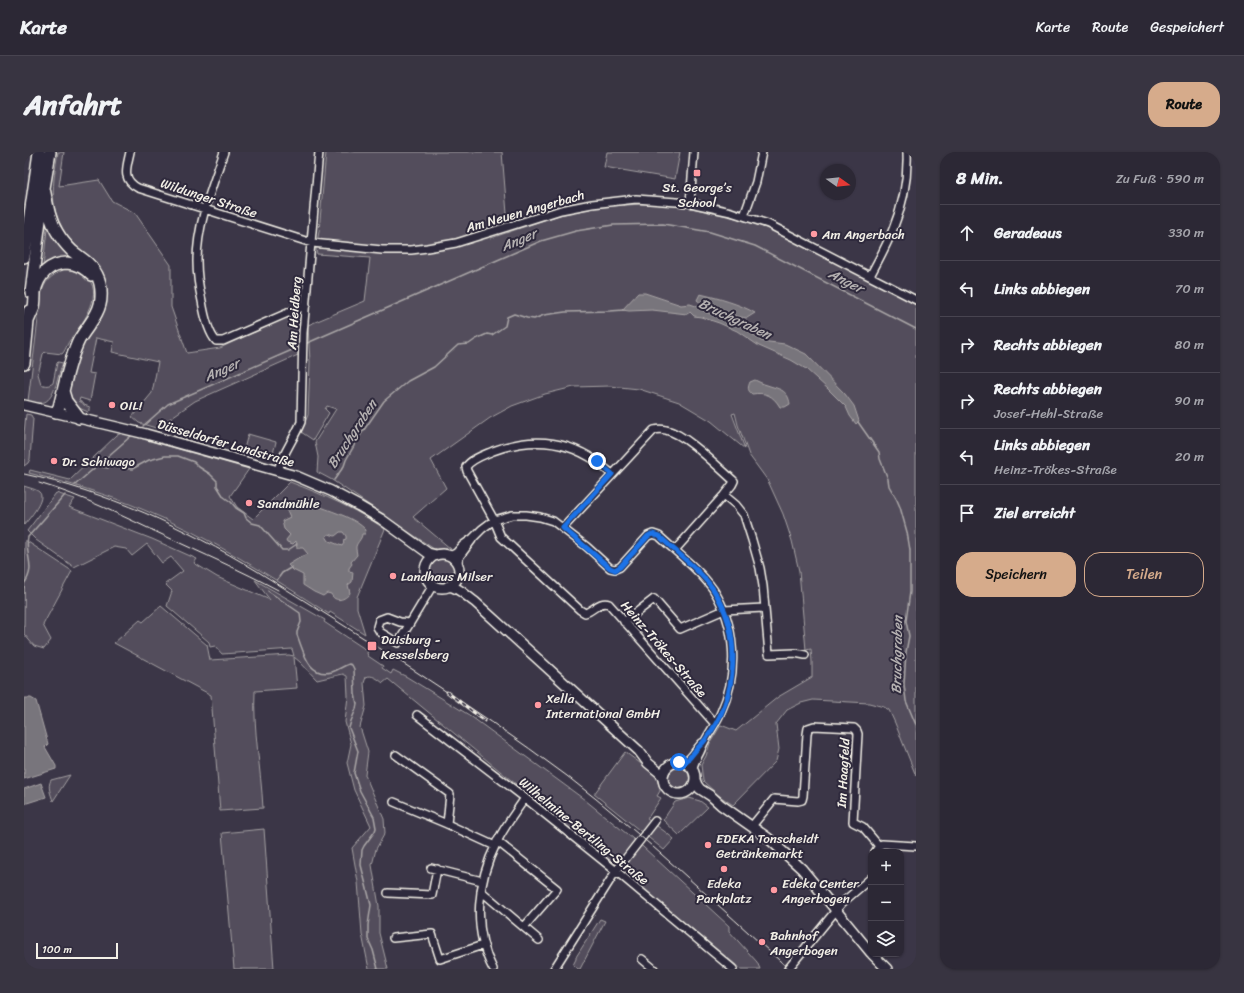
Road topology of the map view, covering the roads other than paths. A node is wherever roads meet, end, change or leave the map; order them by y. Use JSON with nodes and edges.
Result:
{"nodes":[{"id":1,"x":50,"y":152,"type":"edge"},
{"id":2,"x":130,"y":152,"type":"edge"},
{"id":3,"x":224,"y":152,"type":"edge"},
{"id":4,"x":319,"y":152,"type":"edge"},
{"id":5,"x":694,"y":152,"type":"edge"},
{"id":6,"x":762,"y":152,"type":"edge"},
{"id":7,"x":907,"y":152,"type":"edge"},
{"id":8,"x":38,"y":156,"type":"edge"},
{"id":9,"x":907,"y":167,"type":"junction"},
{"id":10,"x":916,"y":167,"type":"edge"},
{"id":11,"x":44,"y":188,"type":"junction"},
{"id":12,"x":24,"y":194,"type":"edge"},
{"id":13,"x":690,"y":203,"type":"junction"},
{"id":14,"x":204,"y":210,"type":"junction"},
{"id":15,"x":744,"y":216,"type":"junction"},
{"id":16,"x":312,"y":243,"type":"junction"},
{"id":17,"x":24,"y":257,"type":"edge"},
{"id":18,"x":870,"y":276,"type":"junction"},
{"id":19,"x":916,"y":300,"type":"edge"},
{"id":20,"x":306,"y":305,"type":"junction"},
{"id":21,"x":29,"y":319,"type":"junction"},
{"id":22,"x":24,"y":362,"type":"edge"},
{"id":23,"x":63,"y":390,"type":"junction"},
{"id":24,"x":24,"y":405,"type":"edge"},
{"id":25,"x":53,"y":412,"type":"junction"},
{"id":26,"x":79,"y":418,"type":"junction"},
{"id":27,"x":278,"y":470,"type":"junction"},
{"id":28,"x":612,"y":474,"type":"junction"},
{"id":29,"x":724,"y":494,"type":"junction"},
{"id":30,"x":494,"y":520,"type":"junction"},
{"id":31,"x":563,"y":528,"type":"junction"},
{"id":32,"x":473,"y":538,"type":"junction"},
{"id":33,"x":407,"y":539,"type":"junction"},
{"id":34,"x":675,"y":550,"type":"junction"},
{"id":35,"x":448,"y":555,"type":"junction"},
{"id":36,"x":436,"y":556,"type":"junction"},
{"id":37,"x":457,"y":564,"type":"junction"},
{"id":38,"x":427,"y":565,"type":"junction"},
{"id":39,"x":458,"y":576,"type":"junction"},
{"id":40,"x":433,"y":585,"type":"junction"},
{"id":41,"x":448,"y":586,"type":"junction"},
{"id":42,"x":475,"y":602,"type":"junction"},
{"id":43,"x":764,"y":608,"type":"junction"},
{"id":44,"x":724,"y":610,"type":"junction"},
{"id":45,"x":624,"y":622,"type":"junction"},
{"id":46,"x":410,"y":623,"type":"junction"},
{"id":47,"x":805,"y":655,"type":"dead end"},
{"id":48,"x":417,"y":715,"type":"dead end"},
{"id":49,"x":715,"y":724,"type":"junction"},
{"id":50,"x":705,"y":741,"type":"junction"},
{"id":51,"x":639,"y":751,"type":"junction"},
{"id":52,"x":396,"y":756,"type":"dead end"},
{"id":53,"x":685,"y":762,"type":"junction"},
{"id":54,"x":668,"y":766,"type":"junction"},
{"id":55,"x":693,"y":768,"type":"junction"},
{"id":56,"x":663,"y":778,"type":"junction"},
{"id":57,"x":696,"y":780,"type":"junction"},
{"id":58,"x":688,"y":792,"type":"junction"},
{"id":59,"x":525,"y":798,"type":"junction"},
{"id":60,"x":394,"y":802,"type":"dead end"},
{"id":61,"x":721,"y":805,"type":"junction"},
{"id":62,"x":655,"y":821,"type":"dead end"},
{"id":63,"x":447,"y":824,"type":"junction"},
{"id":64,"x":752,"y":826,"type":"junction"},
{"id":65,"x":496,"y":843,"type":"junction"},
{"id":66,"x":916,"y":846,"type":"edge"},
{"id":67,"x":877,"y":849,"type":"edge"},
{"id":68,"x":616,"y":871,"type":"junction"},
{"id":69,"x":482,"y":881,"type":"junction"},
{"id":70,"x":868,"y":881,"type":"edge"},
{"id":71,"x":481,"y":891,"type":"junction"},
{"id":72,"x":388,"y":893,"type":"dead end"},
{"id":73,"x":836,"y":911,"type":"junction"},
{"id":74,"x":524,"y":927,"type":"junction"},
{"id":75,"x":393,"y":938,"type":"dead end"},
{"id":76,"x":539,"y":940,"type":"dead end"},
{"id":77,"x":483,"y":945,"type":"junction"},
{"id":78,"x":868,"y":948,"type":"edge"},
{"id":79,"x":876,"y":957,"type":"edge"},
{"id":80,"x":642,"y":959,"type":"dead end"},
{"id":81,"x":493,"y":969,"type":"edge"},
{"id":82,"x":554,"y":969,"type":"edge"},
{"id":83,"x":654,"y":969,"type":"edge"},
{"id":84,"x":733,"y":969,"type":"edge"},
{"id":85,"x":788,"y":969,"type":"edge"},
{"id":86,"x":887,"y":969,"type":"edge"}],
"edges":[{"from":1,"to":11,"type":"highway"},
{"from":2,"to":14,"type":"street","name":"Wildunger Straße"},
{"from":3,"to":14,"type":"street"},
{"from":4,"to":16,"type":"street","name":"Am Heidberg"},
{"from":5,"to":13,"type":"street"},
{"from":6,"to":15,"type":"street"},
{"from":7,"to":9,"type":"street"},
{"from":8,"to":12,"type":"highway"},
{"from":8,"to":17,"type":"highway"},
{"from":9,"to":10,"type":"street"},
{"from":9,"to":18,"type":"street"},
{"from":11,"to":21,"type":"highway"},
{"from":11,"to":23,"type":"highway"},
{"from":13,"to":15,"type":"street","name":"Am Neuen Angerbach"},
{"from":13,"to":16,"type":"street","name":"Am Neuen Angerbach"},
{"from":14,"to":16,"type":"street","name":"Wildunger Straße"},
{"from":14,"to":20,"type":"street"},
{"from":15,"to":18,"type":"street","name":"Am Neuen Angerbach"},
{"from":16,"to":20,"type":"street","name":"Am Heidberg"},
{"from":18,"to":19,"type":"street","name":"Am Neuen Angerbach"},
{"from":20,"to":27,"type":"street","name":"Am Heidberg"},
{"from":21,"to":22,"type":"highway"},
{"from":21,"to":25,"type":"highway"},
{"from":23,"to":25,"type":"highway"},
{"from":23,"to":26,"type":"highway"},
{"from":24,"to":25,"type":"main road","name":"Düsseldorfer Landstraße"},
{"from":25,"to":26,"type":"main road","name":"Düsseldorfer Landstraße"},
{"from":26,"to":27,"type":"main road","name":"Düsseldorfer Landstraße"},
{"from":27,"to":33,"type":"main road","name":"Düsseldorfer Landstraße"},
{"from":28,"to":29,"type":"street"},
{"from":28,"to":30,"type":"street","name":"Heinz-Trökes-Straße"},
{"from":28,"to":31,"type":"street"},
{"from":29,"to":34,"type":"street"},
{"from":29,"to":43,"type":"street"},
{"from":30,"to":31,"type":"street"},
{"from":30,"to":32,"type":"street"},
{"from":30,"to":45,"type":"street","name":"Heinz-Trökes-Straße"},
{"from":31,"to":34,"type":"street"},
{"from":32,"to":35,"type":"street"},
{"from":32,"to":37,"type":"street"},
{"from":33,"to":36,"type":"main road","name":"Düsseldorfer Landstraße"},
{"from":33,"to":38,"type":"main road","name":"Düsseldorfer Landstraße"},
{"from":34,"to":44,"type":"street"},
{"from":35,"to":36,"type":"main road"},
{"from":35,"to":37,"type":"main road"},
{"from":36,"to":38,"type":"main road"},
{"from":37,"to":39,"type":"main road"},
{"from":38,"to":40,"type":"main road"},
{"from":39,"to":41,"type":"main road"},
{"from":39,"to":42,"type":"main road"},
{"from":40,"to":41,"type":"main road"},
{"from":40,"to":46,"type":"street"},
{"from":41,"to":42,"type":"main road"},
{"from":42,"to":51,"type":"main road"},
{"from":43,"to":44,"type":"street"},
{"from":43,"to":47,"type":"street"},
{"from":44,"to":45,"type":"street"},
{"from":44,"to":49,"type":"street"},
{"from":45,"to":49,"type":"street","name":"Heinz-Trökes-Straße"},
{"from":46,"to":46,"type":"street"},
{"from":48,"to":59,"type":"street","name":"Wilhelmine-Bertling-Straße"},
{"from":49,"to":50,"type":"street"},
{"from":50,"to":53,"type":"street"},
{"from":50,"to":55,"type":"street"},
{"from":51,"to":54,"type":"main road"},
{"from":51,"to":56,"type":"main road"},
{"from":52,"to":63,"type":"street"},
{"from":53,"to":54,"type":"main road"},
{"from":53,"to":55,"type":"main road"},
{"from":54,"to":56,"type":"main road"},
{"from":55,"to":57,"type":"main road"},
{"from":56,"to":58,"type":"main road"},
{"from":57,"to":58,"type":"main road"},
{"from":57,"to":61,"type":"main road"},
{"from":58,"to":61,"type":"main road"},
{"from":59,"to":65,"type":"street"},
{"from":59,"to":68,"type":"street","name":"Wilhelmine-Bertling-Straße"},
{"from":60,"to":63,"type":"street"},
{"from":61,"to":64,"type":"main road"},
{"from":62,"to":68,"type":"street"},
{"from":63,"to":65,"type":"street"},
{"from":64,"to":67,"type":"street","name":"Im Haagfeld"},
{"from":64,"to":73,"type":"main road"},
{"from":65,"to":69,"type":"street"},
{"from":65,"to":74,"type":"street"},
{"from":66,"to":67,"type":"street"},
{"from":68,"to":82,"type":"street"},
{"from":68,"to":84,"type":"street","name":"Wilhelmine-Bertling-Straße"},
{"from":69,"to":71,"type":"street"},
{"from":69,"to":72,"type":"street"},
{"from":70,"to":73,"type":"street"},
{"from":71,"to":74,"type":"street"},
{"from":71,"to":77,"type":"street"},
{"from":73,"to":78,"type":"main road"},
{"from":73,"to":85,"type":"street"},
{"from":74,"to":76,"type":"street"},
{"from":75,"to":77,"type":"street"},
{"from":77,"to":81,"type":"street"},
{"from":79,"to":86,"type":"main road"},
{"from":80,"to":83,"type":"street"}]}
